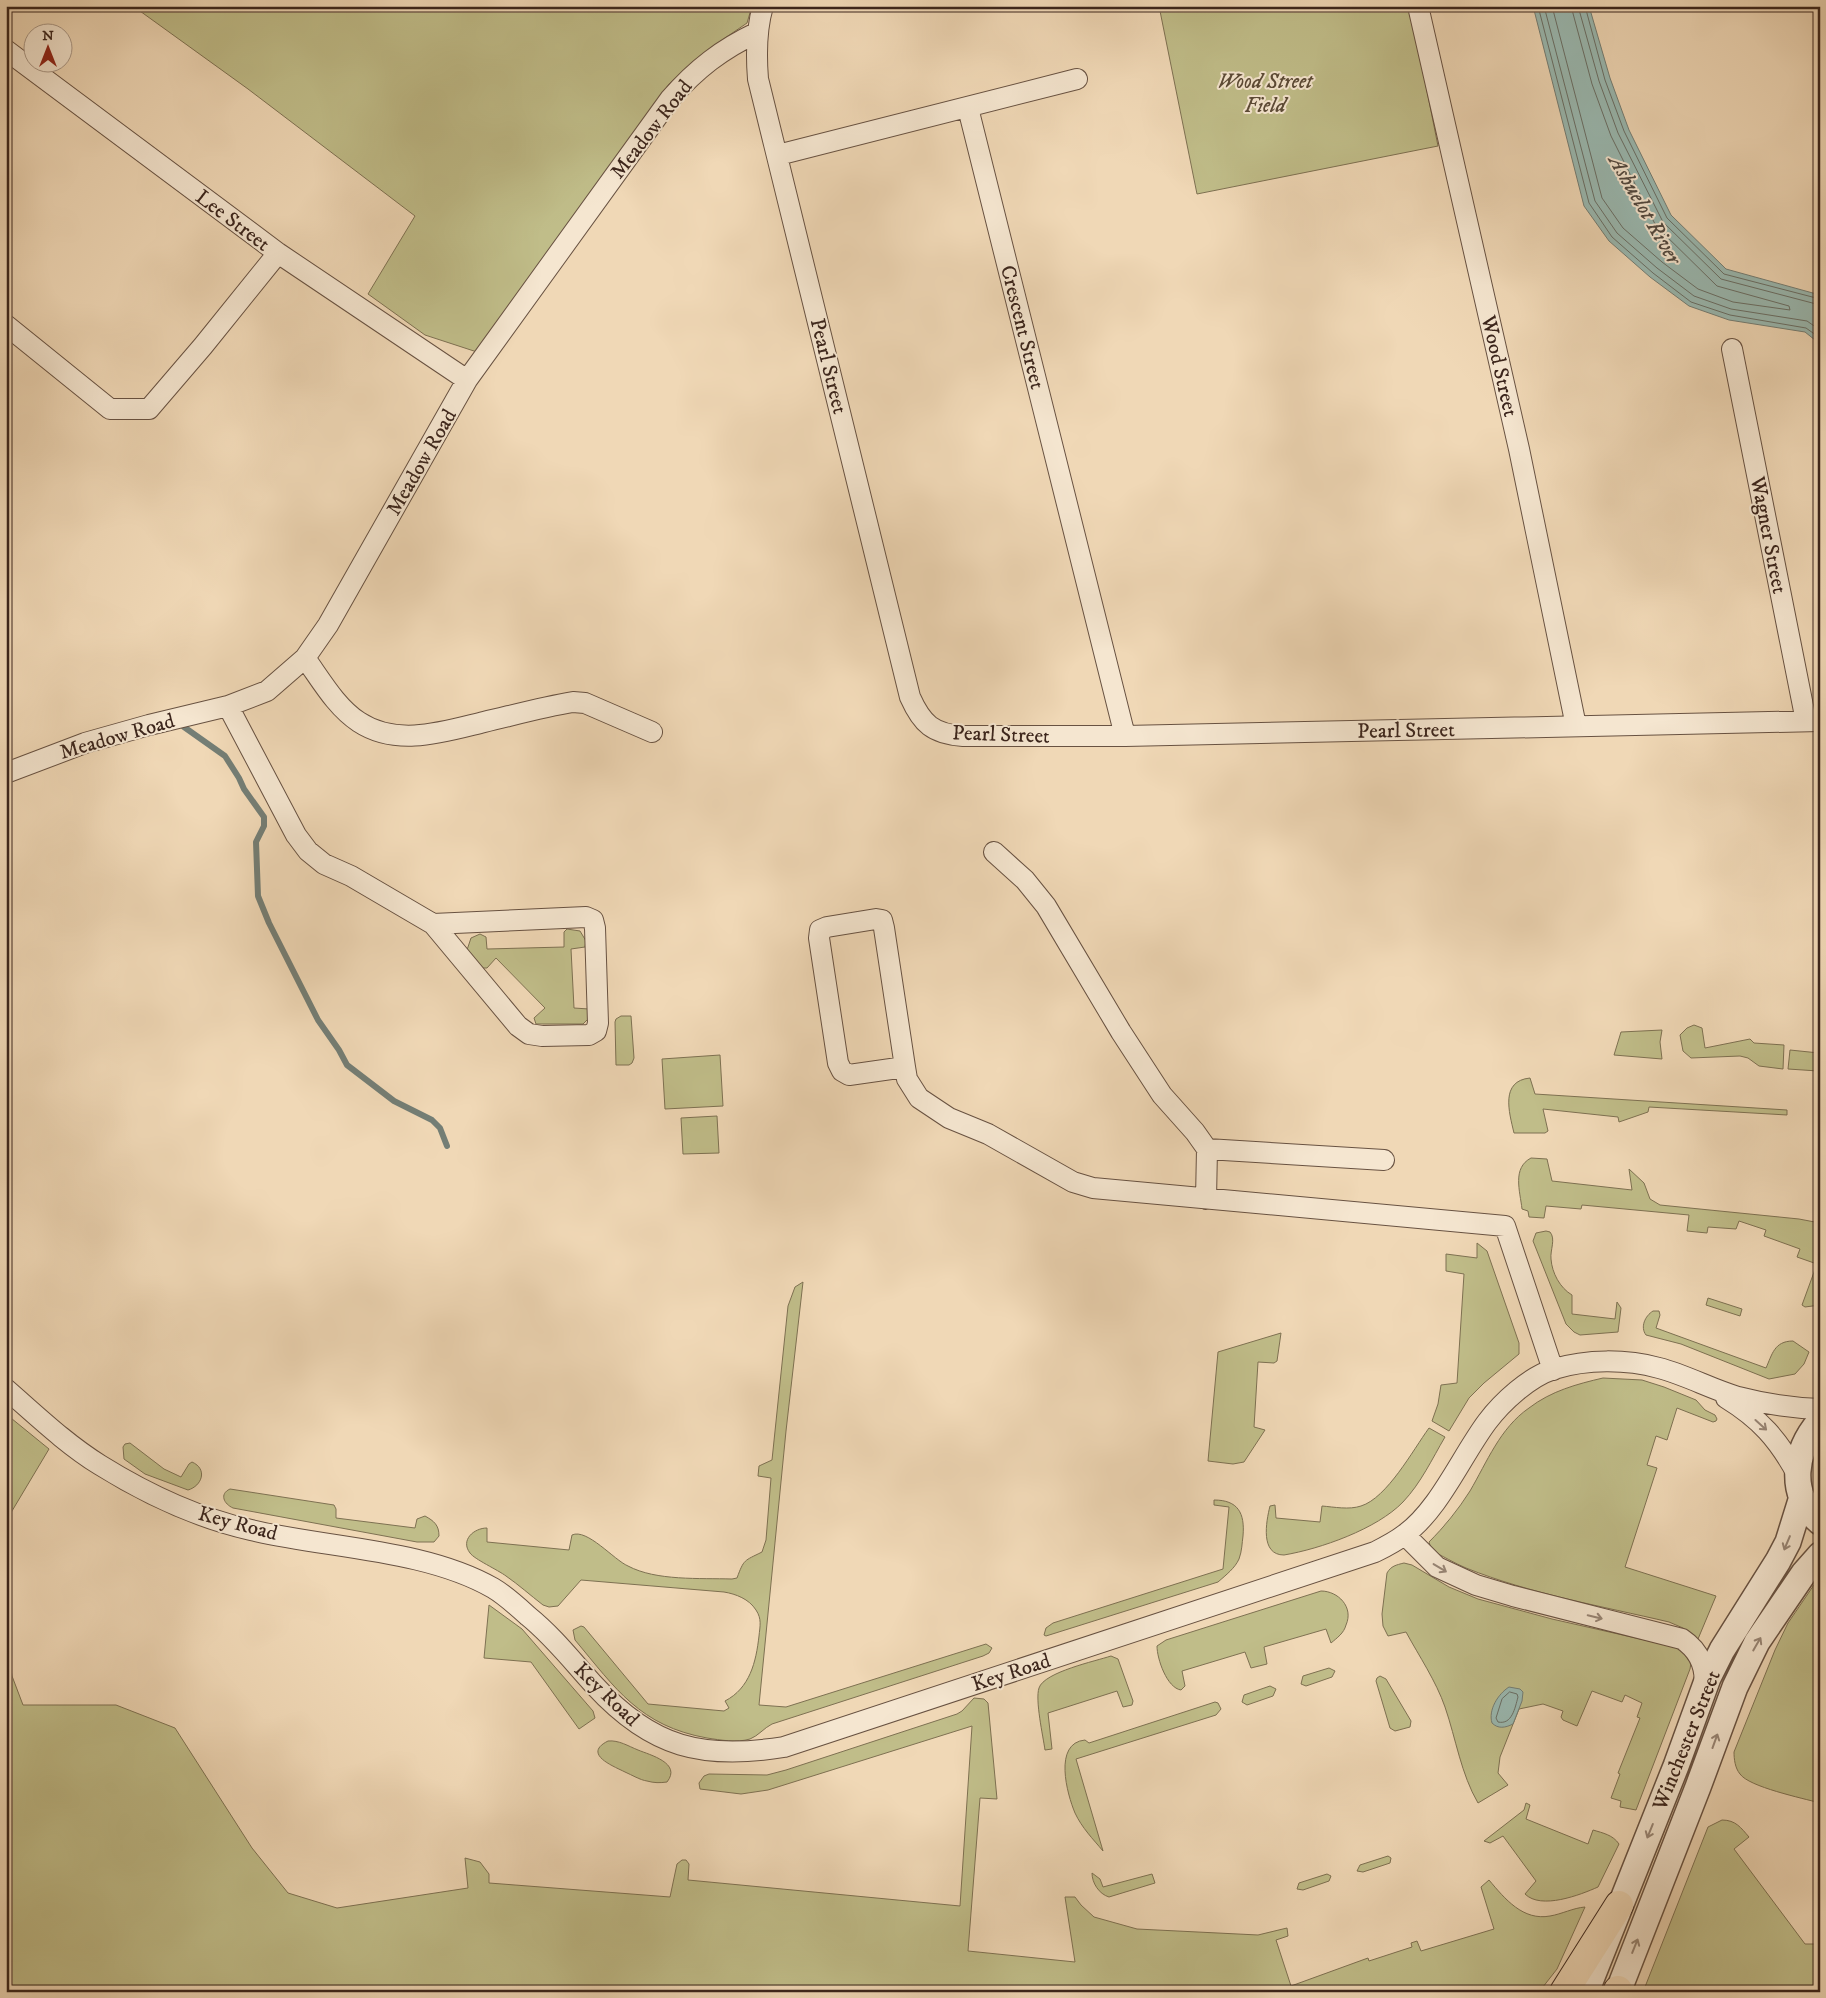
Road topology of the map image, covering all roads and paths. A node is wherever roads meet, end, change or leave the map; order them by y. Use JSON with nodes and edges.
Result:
{"nodes":[{"id":1,"x":763,"y":6,"type":"edge"},
{"id":2,"x":1418,"y":6,"type":"edge"},
{"id":3,"x":758,"y":32,"type":"junction"},
{"id":4,"x":6,"y":50,"type":"edge"},
{"id":5,"x":1077,"y":79,"type":"dead end"},
{"id":6,"x":968,"y":108,"type":"junction"},
{"id":7,"x":778,"y":155,"type":"junction"},
{"id":8,"x":278,"y":253,"type":"junction"},
{"id":9,"x":6,"y":325,"type":"edge"},
{"id":10,"x":1732,"y":350,"type":"dead end"},
{"id":11,"x":468,"y":380,"type":"junction"},
{"id":12,"x":305,"y":658,"type":"junction"},
{"id":13,"x":228,"y":706,"type":"junction"},
{"id":14,"x":1813,"y":721,"type":"edge"},
{"id":15,"x":1576,"y":726,"type":"junction"},
{"id":16,"x":652,"y":732,"type":"dead end"},
{"id":17,"x":1125,"y":736,"type":"junction"},
{"id":18,"x":6,"y":773,"type":"edge"},
{"id":19,"x":994,"y":852,"type":"dead end"},
{"id":20,"x":433,"y":924,"type":"junction"},
{"id":21,"x":905,"y":1067,"type":"junction"},
{"id":22,"x":1207,"y":1149,"type":"junction"},
{"id":23,"x":1384,"y":1160,"type":"dead end"},
{"id":24,"x":1206,"y":1199,"type":"junction"},
{"id":25,"x":1553,"y":1370,"type":"junction"},
{"id":26,"x":1708,"y":1386,"type":"junction"},
{"id":27,"x":6,"y":1389,"type":"edge"},
{"id":28,"x":1820,"y":1409,"type":"edge"},
{"id":29,"x":1820,"y":1421,"type":"edge"},
{"id":30,"x":1800,"y":1485,"type":"junction"},
{"id":31,"x":1820,"y":1522,"type":"edge"},
{"id":32,"x":1400,"y":1538,"type":"junction"},
{"id":33,"x":1820,"y":1555,"type":"edge"},
{"id":34,"x":1703,"y":1692,"type":"junction"},
{"id":35,"x":1619,"y":1905,"type":"junction"},
{"id":36,"x":1618,"y":1991,"type":"edge"},
{"id":37,"x":1564,"y":1992,"type":"edge"},
{"id":38,"x":1586,"y":1992,"type":"edge"}],
"edges":[{"from":1,"to":3,"type":"street","name":"Pearl Street"},
{"from":2,"to":15,"type":"street","name":"Wood Street"},
{"from":3,"to":7,"type":"street","name":"Pearl Street"},
{"from":3,"to":11,"type":"street","name":"Meadow Road"},
{"from":4,"to":8,"type":"street","name":"Lee Street"},
{"from":5,"to":6,"type":"street"},
{"from":6,"to":7,"type":"street"},
{"from":6,"to":17,"type":"street","name":"Crescent Street"},
{"from":7,"to":17,"type":"street","name":"Pearl Street"},
{"from":8,"to":9,"type":"street"},
{"from":8,"to":11,"type":"street","name":"Lee Street"},
{"from":10,"to":14,"type":"street","name":"Wagner Street"},
{"from":11,"to":12,"type":"street","name":"Meadow Road"},
{"from":12,"to":13,"type":"street","name":"Meadow Road"},
{"from":12,"to":16,"type":"street"},
{"from":13,"to":18,"type":"street","name":"Meadow Road"},
{"from":13,"to":20,"type":"street"},
{"from":14,"to":15,"type":"street","name":"Pearl Street"},
{"from":15,"to":17,"type":"street","name":"Pearl Street"},
{"from":19,"to":22,"type":"street"},
{"from":20,"to":20,"type":"street"},
{"from":21,"to":21,"type":"street"},
{"from":21,"to":24,"type":"street"},
{"from":22,"to":23,"type":"street"},
{"from":22,"to":24,"type":"street"},
{"from":24,"to":25,"type":"street"},
{"from":25,"to":26,"type":"street","name":"Key Road"},
{"from":25,"to":32,"type":"street","name":"Key Road"},
{"from":26,"to":28,"type":"street"},
{"from":26,"to":30,"type":"street","one_way":true},
{"from":27,"to":32,"type":"street","name":"Key Road"},
{"from":29,"to":30,"type":"street","name":"Winchester Street"},
{"from":30,"to":31,"type":"street"},
{"from":30,"to":34,"type":"street","name":"Winchester Street","one_way":true},
{"from":32,"to":34,"type":"street","one_way":true},
{"from":36,"to":33,"type":"street","name":"Winchester Street","one_way":true},
{"from":34,"to":35,"type":"street","name":"Winchester Street","one_way":true},
{"from":35,"to":37,"type":"highway"},
{"from":35,"to":38,"type":"street","name":"Winchester Street"}]}
